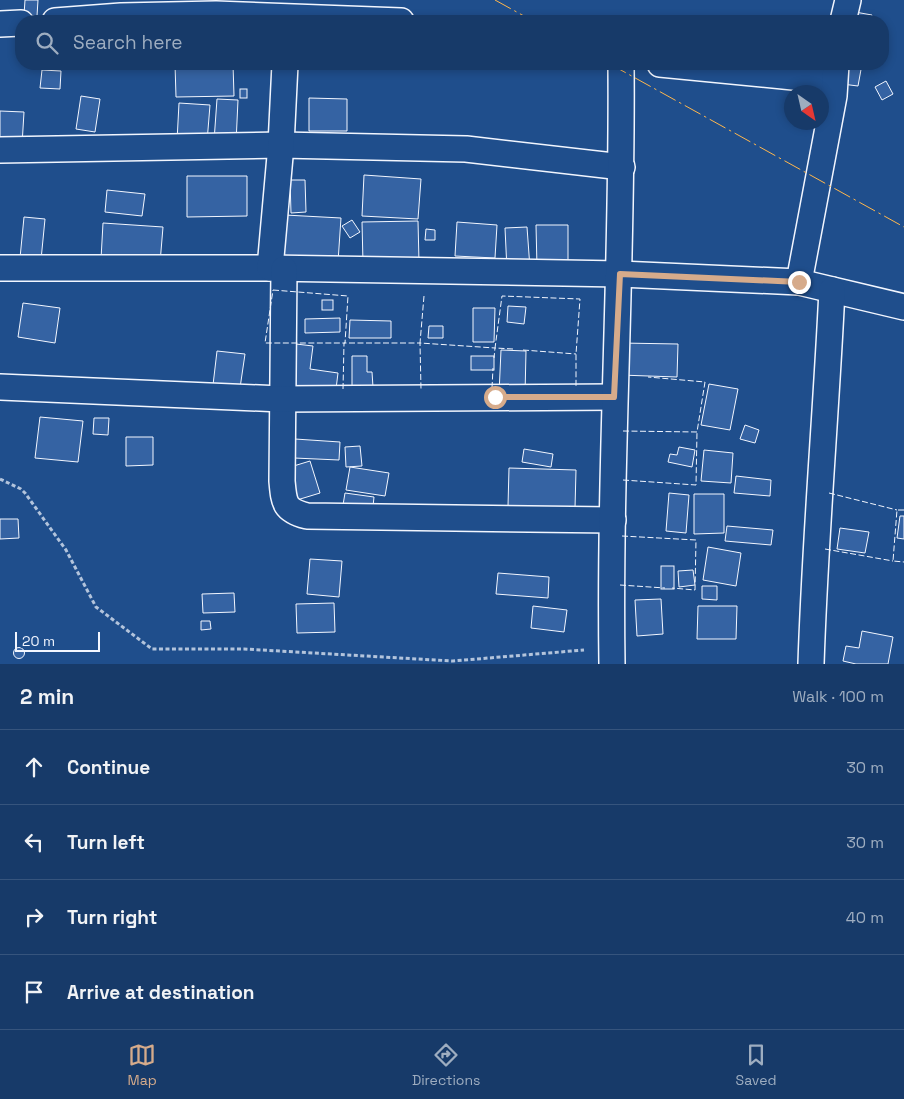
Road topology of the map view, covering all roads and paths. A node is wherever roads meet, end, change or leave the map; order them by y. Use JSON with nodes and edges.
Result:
{"nodes":[{"id":1,"x":848,"y":0,"type":"edge"},
{"id":2,"x":168,"y":15,"type":"edge"},
{"id":3,"x":233,"y":15,"type":"edge"},
{"id":4,"x":844,"y":15,"type":"edge"},
{"id":5,"x":15,"y":23,"type":"edge"},
{"id":6,"x":0,"y":24,"type":"edge"},
{"id":7,"x":285,"y":70,"type":"edge"},
{"id":8,"x":621,"y":70,"type":"edge"},
{"id":9,"x":791,"y":70,"type":"edge"},
{"id":10,"x":835,"y":72,"type":"edge"},
{"id":11,"x":281,"y":146,"type":"junction"},
{"id":12,"x":0,"y":150,"type":"edge"},
{"id":13,"x":622,"y":168,"type":"junction"},
{"id":14,"x":0,"y":268,"type":"edge"},
{"id":15,"x":277,"y":269,"type":"junction"},
{"id":16,"x":620,"y":274,"type":"junction"},
{"id":17,"x":799,"y":282,"type":"junction"},
{"id":18,"x":832,"y":290,"type":"junction"},
{"id":19,"x":904,"y":307,"type":"edge"},
{"id":20,"x":0,"y":386,"type":"edge"},
{"id":21,"x":614,"y":397,"type":"junction"},
{"id":22,"x":281,"y":398,"type":"junction"},
{"id":23,"x":0,"y":479,"type":"edge"},
{"id":24,"x":613,"y":520,"type":"junction"},
{"id":25,"x":612,"y":656,"type":"edge"},
{"id":26,"x":811,"y":664,"type":"edge"}],
"edges":[{"from":1,"to":4,"type":"street"},
{"from":2,"to":3,"type":"street"},
{"from":5,"to":6,"type":"street"},
{"from":7,"to":11,"type":"street"},
{"from":8,"to":13,"type":"street"},
{"from":9,"to":10,"type":"street"},
{"from":10,"to":17,"type":"street"},
{"from":11,"to":12,"type":"street"},
{"from":11,"to":13,"type":"street"},
{"from":11,"to":15,"type":"street"},
{"from":13,"to":16,"type":"street"},
{"from":14,"to":15,"type":"street"},
{"from":15,"to":16,"type":"street"},
{"from":15,"to":22,"type":"street"},
{"from":16,"to":17,"type":"street"},
{"from":16,"to":21,"type":"street"},
{"from":17,"to":18,"type":"street"},
{"from":18,"to":19,"type":"street"},
{"from":18,"to":26,"type":"street"},
{"from":20,"to":22,"type":"street"},
{"from":21,"to":22,"type":"street"},
{"from":21,"to":24,"type":"street"},
{"from":22,"to":24,"type":"street"},
{"from":23,"to":25,"type":"path"},
{"from":24,"to":25,"type":"street"}]}
